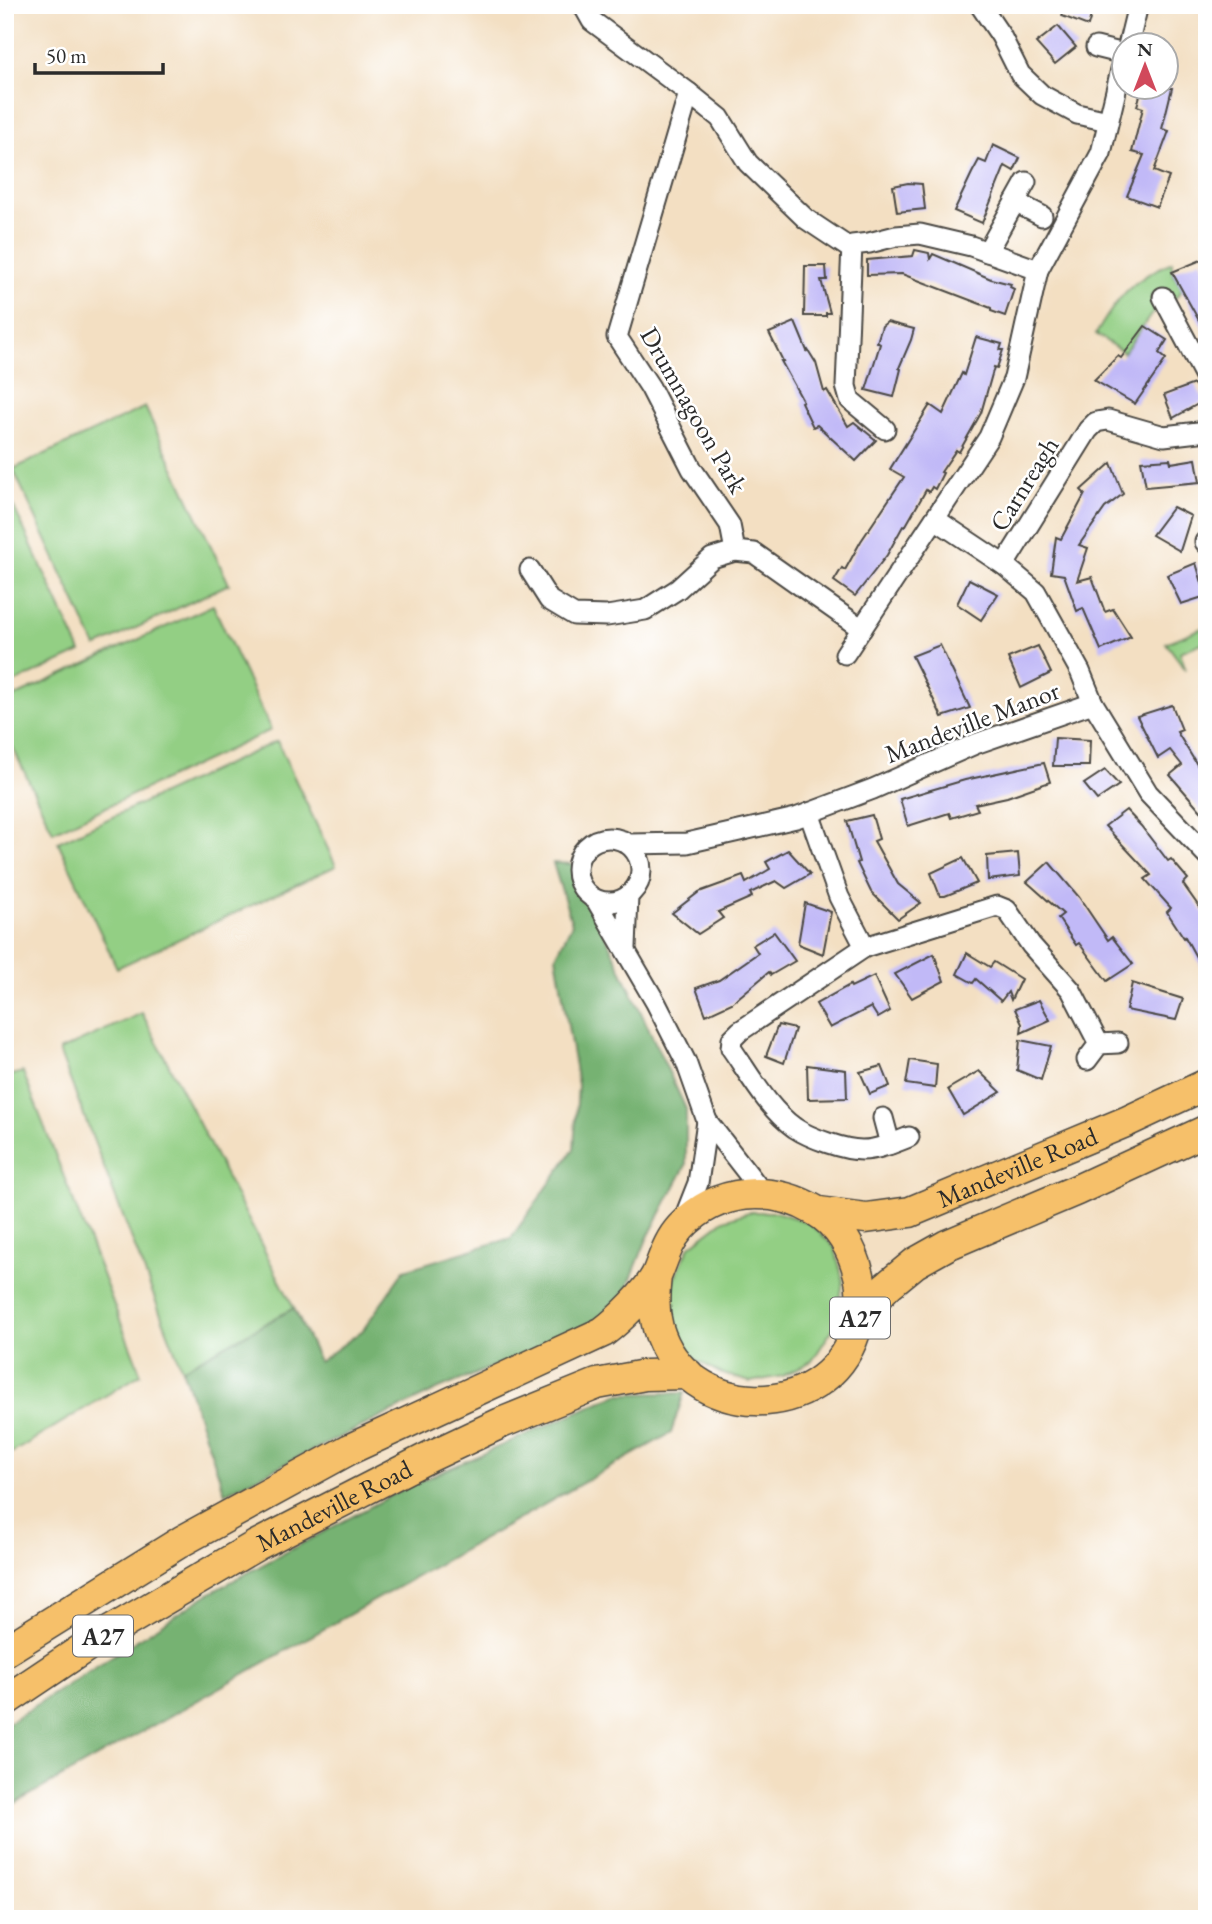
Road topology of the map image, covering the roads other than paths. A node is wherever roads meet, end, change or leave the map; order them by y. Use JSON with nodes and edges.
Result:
{"nodes":[{"id":1,"x":583,"y":5,"type":"edge"},
{"id":2,"x":980,"y":5,"type":"edge"},
{"id":3,"x":1138,"y":5,"type":"edge"},
{"id":4,"x":1131,"y":32,"type":"edge"},
{"id":5,"x":1096,"y":47,"type":"dead end"},
{"id":6,"x":1110,"y":51,"type":"edge"},
{"id":7,"x":689,"y":93,"type":"junction"},
{"id":8,"x":1113,"y":102,"type":"edge"},
{"id":9,"x":1108,"y":121,"type":"junction"},
{"id":10,"x":1026,"y":182,"type":"dead end"},
{"id":11,"x":1015,"y":202,"type":"junction"},
{"id":12,"x":1042,"y":216,"type":"dead end"},
{"id":13,"x":851,"y":249,"type":"junction"},
{"id":14,"x":987,"y":252,"type":"junction"},
{"id":15,"x":1038,"y":270,"type":"junction"},
{"id":16,"x":1163,"y":297,"type":"dead end"},
{"id":17,"x":1205,"y":373,"type":"edge"},
{"id":18,"x":885,"y":429,"type":"dead end"},
{"id":19,"x":1207,"y":431,"type":"edge"},
{"id":20,"x":935,"y":519,"type":"junction"},
{"id":21,"x":735,"y":551,"type":"junction"},
{"id":22,"x":1004,"y":565,"type":"junction"},
{"id":23,"x":530,"y":570,"type":"dead end"},
{"id":24,"x":862,"y":629,"type":"junction"},
{"id":25,"x":845,"y":654,"type":"dead end"},
{"id":26,"x":1093,"y":703,"type":"junction"},
{"id":27,"x":809,"y":813,"type":"junction"},
{"id":28,"x":687,"y":843,"type":"junction"},
{"id":29,"x":629,"y":844,"type":"junction"},
{"id":30,"x":1207,"y":856,"type":"edge"},
{"id":31,"x":641,"y":865,"type":"junction"},
{"id":32,"x":628,"y":896,"type":"junction"},
{"id":33,"x":596,"y":900,"type":"junction"},
{"id":34,"x":865,"y":947,"type":"junction"},
{"id":35,"x":626,"y":948,"type":"junction"},
{"id":36,"x":1101,"y":1049,"type":"dead end"},
{"id":37,"x":1207,"y":1084,"type":"edge"},
{"id":38,"x":883,"y":1118,"type":"dead end"},
{"id":39,"x":707,"y":1121,"type":"junction"},
{"id":40,"x":1207,"y":1130,"type":"edge"},
{"id":41,"x":763,"y":1193,"type":"junction"},
{"id":42,"x":819,"y":1212,"type":"junction"},
{"id":43,"x":680,"y":1228,"type":"junction"},
{"id":44,"x":656,"y":1276,"type":"junction"},
{"id":45,"x":861,"y":1313,"type":"junction"},
{"id":46,"x":688,"y":1374,"type":"junction"},
{"id":47,"x":5,"y":1651,"type":"edge"},
{"id":48,"x":5,"y":1701,"type":"edge"}],
"edges":[{"from":1,"to":7,"type":"street"},
{"from":2,"to":9,"type":"street"},
{"from":3,"to":4,"type":"street"},
{"from":5,"to":6,"type":"street"},
{"from":7,"to":13,"type":"street"},
{"from":7,"to":21,"type":"street","name":"Drumnagoon Park"},
{"from":8,"to":9,"type":"street"},
{"from":9,"to":15,"type":"street"},
{"from":10,"to":11,"type":"street"},
{"from":11,"to":12,"type":"street"},
{"from":11,"to":14,"type":"street"},
{"from":13,"to":14,"type":"street"},
{"from":13,"to":18,"type":"street"},
{"from":14,"to":15,"type":"street"},
{"from":15,"to":20,"type":"street"},
{"from":16,"to":17,"type":"street"},
{"from":19,"to":22,"type":"street","name":"Carnreagh"},
{"from":20,"to":22,"type":"street"},
{"from":20,"to":24,"type":"street"},
{"from":21,"to":23,"type":"street"},
{"from":21,"to":24,"type":"street"},
{"from":22,"to":26,"type":"street","name":"Carnreagh"},
{"from":24,"to":25,"type":"street"},
{"from":26,"to":27,"type":"street","name":"Mandeville Manor"},
{"from":26,"to":30,"type":"street","name":"Mandeville Manor"},
{"from":27,"to":28,"type":"street","name":"Mandeville Manor"},
{"from":27,"to":34,"type":"street"},
{"from":28,"to":29,"type":"street","name":"Mandeville Manor"},
{"from":28,"to":31,"type":"street","name":"Mandeville Manor"},
{"from":29,"to":31,"type":"street"},
{"from":29,"to":33,"type":"street","name":"Mandeville Manor"},
{"from":31,"to":32,"type":"street","name":"Mandeville Manor"},
{"from":32,"to":33,"type":"street"},
{"from":32,"to":35,"type":"street","name":"Mandeville Manor"},
{"from":33,"to":35,"type":"street","name":"Mandeville Manor"},
{"from":34,"to":36,"type":"street"},
{"from":34,"to":38,"type":"street"},
{"from":35,"to":39,"type":"street","name":"Mandeville Manor"},
{"from":37,"to":42,"type":"main road","name":"Mandeville Road","number":"A27"},
{"from":39,"to":41,"type":"street","name":"Mandeville Manor"},
{"from":39,"to":43,"type":"street","name":"Mandeville Manor"},
{"from":40,"to":45,"type":"main road","name":"Mandeville Road","number":"A27"},
{"from":41,"to":42,"type":"main road","number":"A27"},
{"from":41,"to":43,"type":"main road","number":"A27"},
{"from":42,"to":45,"type":"main road","number":"A27"},
{"from":43,"to":44,"type":"main road","number":"A27"},
{"from":44,"to":46,"type":"main road","number":"A27"},
{"from":44,"to":47,"type":"main road","name":"Mandeville Road","number":"A27"},
{"from":45,"to":46,"type":"main road","number":"A27"},
{"from":46,"to":48,"type":"main road","name":"Mandeville Road","number":"A27"}]}
